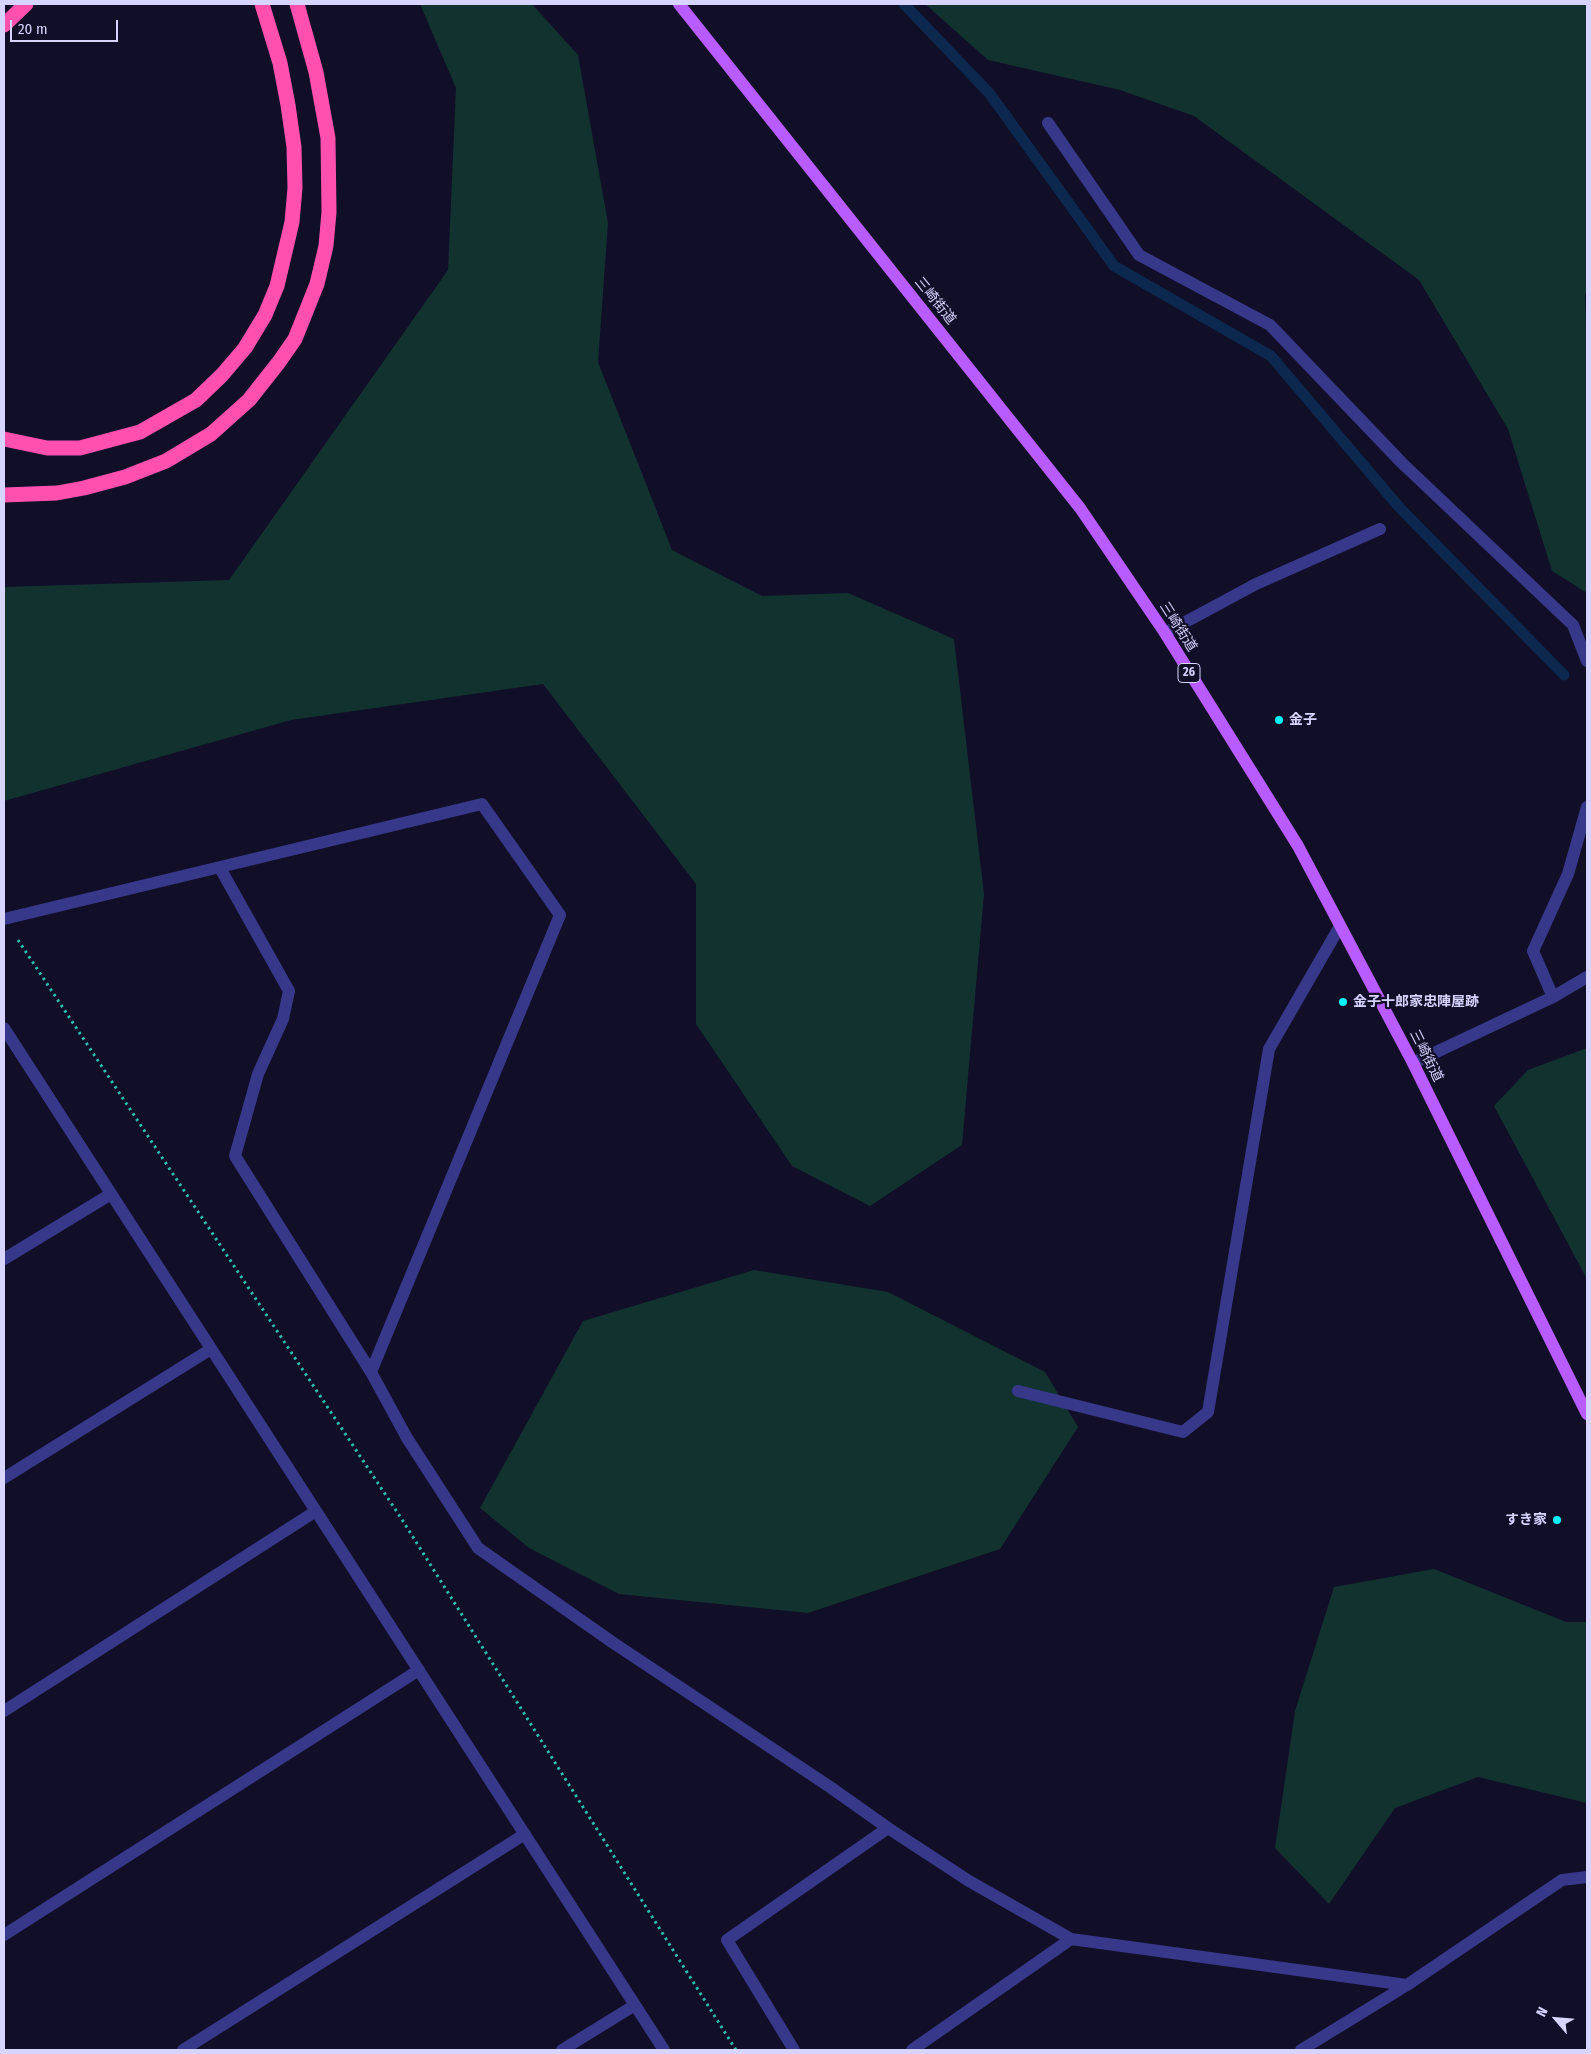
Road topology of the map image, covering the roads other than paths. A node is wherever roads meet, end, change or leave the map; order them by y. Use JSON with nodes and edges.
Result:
{"nodes":[{"id":1,"x":26,"y":4,"type":"edge"},
{"id":2,"x":262,"y":4,"type":"edge"},
{"id":3,"x":298,"y":4,"type":"edge"},
{"id":4,"x":679,"y":4,"type":"edge"},
{"id":5,"x":4,"y":26,"type":"edge"},
{"id":6,"x":1048,"y":123,"type":"dead end"},
{"id":7,"x":4,"y":439,"type":"edge"},
{"id":8,"x":4,"y":495,"type":"edge"},
{"id":9,"x":1380,"y":529,"type":"dead end"},
{"id":10,"x":1165,"y":633,"type":"junction"},
{"id":11,"x":1587,"y":661,"type":"edge"},
{"id":12,"x":1587,"y":807,"type":"edge"},
{"id":13,"x":220,"y":868,"type":"junction"},
{"id":14,"x":4,"y":919,"type":"edge"},
{"id":15,"x":1340,"y":926,"type":"junction"},
{"id":16,"x":1587,"y":977,"type":"edge"},
{"id":17,"x":1553,"y":997,"type":"junction"},
{"id":18,"x":4,"y":1028,"type":"edge"},
{"id":19,"x":1413,"y":1063,"type":"junction"},
{"id":20,"x":111,"y":1194,"type":"junction"},
{"id":21,"x":4,"y":1259,"type":"edge"},
{"id":22,"x":211,"y":1348,"type":"junction"},
{"id":23,"x":371,"y":1372,"type":"junction"},
{"id":24,"x":1018,"y":1391,"type":"dead end"},
{"id":25,"x":1587,"y":1414,"type":"edge"},
{"id":26,"x":4,"y":1478,"type":"edge"},
{"id":27,"x":316,"y":1511,"type":"junction"},
{"id":28,"x":419,"y":1670,"type":"junction"},
{"id":29,"x":4,"y":1711,"type":"edge"},
{"id":30,"x":888,"y":1828,"type":"junction"},
{"id":31,"x":525,"y":1834,"type":"junction"},
{"id":32,"x":1587,"y":1877,"type":"edge"},
{"id":33,"x":4,"y":1935,"type":"edge"},
{"id":34,"x":1071,"y":1939,"type":"junction"},
{"id":35,"x":1406,"y":1985,"type":"junction"},
{"id":36,"x":635,"y":2005,"type":"junction"},
{"id":37,"x":183,"y":2050,"type":"edge"},
{"id":38,"x":562,"y":2050,"type":"edge"},
{"id":39,"x":664,"y":2050,"type":"edge"},
{"id":40,"x":794,"y":2050,"type":"edge"},
{"id":41,"x":912,"y":2050,"type":"edge"},
{"id":42,"x":1301,"y":2050,"type":"edge"}],
"edges":[{"from":1,"to":5,"type":"highway"},
{"from":2,"to":7,"type":"highway"},
{"from":3,"to":8,"type":"highway"},
{"from":4,"to":10,"type":"main road","name":"三崎街道","number":"26"},
{"from":6,"to":11,"type":"street"},
{"from":9,"to":10,"type":"street"},
{"from":10,"to":15,"type":"main road","name":"三崎街道","number":"26"},
{"from":12,"to":17,"type":"street"},
{"from":13,"to":14,"type":"street"},
{"from":13,"to":23,"type":"street"},
{"from":13,"to":23,"type":"street"},
{"from":15,"to":19,"type":"main road","name":"三崎街道","number":"26"},
{"from":15,"to":24,"type":"street"},
{"from":16,"to":17,"type":"street"},
{"from":17,"to":19,"type":"street"},
{"from":18,"to":20,"type":"street"},
{"from":19,"to":25,"type":"main road","name":"三崎街道","number":"26"},
{"from":20,"to":21,"type":"street"},
{"from":20,"to":22,"type":"street"},
{"from":22,"to":26,"type":"street"},
{"from":22,"to":27,"type":"street"},
{"from":23,"to":30,"type":"street"},
{"from":27,"to":28,"type":"street"},
{"from":27,"to":29,"type":"street"},
{"from":28,"to":31,"type":"street"},
{"from":28,"to":33,"type":"street"},
{"from":30,"to":34,"type":"street"},
{"from":30,"to":40,"type":"street"},
{"from":31,"to":36,"type":"street"},
{"from":31,"to":37,"type":"street"},
{"from":32,"to":35,"type":"street"},
{"from":34,"to":35,"type":"street"},
{"from":34,"to":41,"type":"street"},
{"from":35,"to":42,"type":"street"},
{"from":36,"to":38,"type":"street"},
{"from":36,"to":39,"type":"street"}]}
